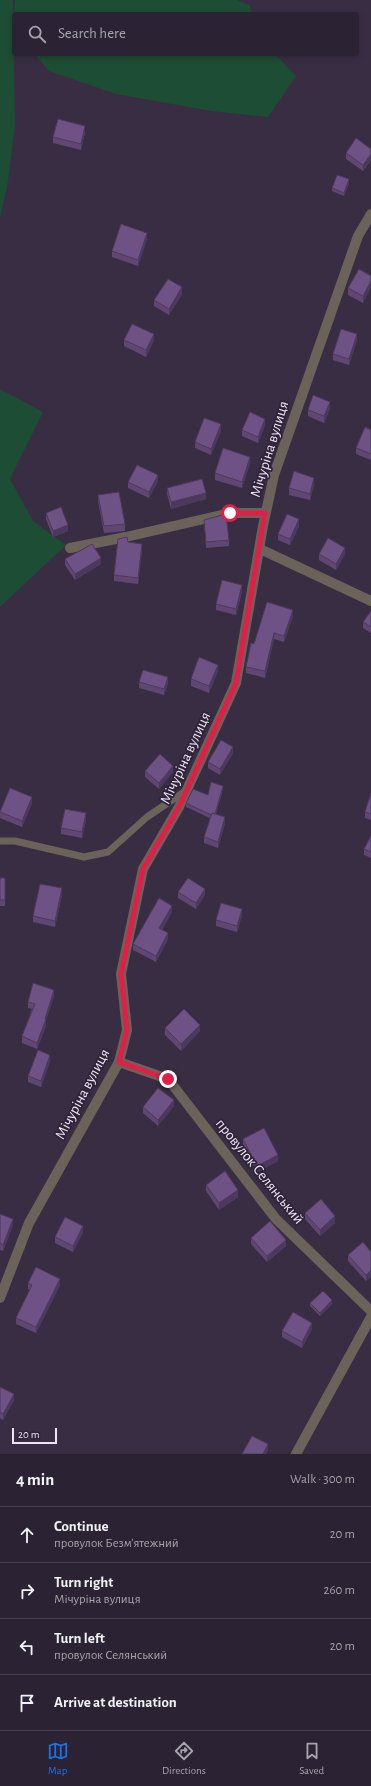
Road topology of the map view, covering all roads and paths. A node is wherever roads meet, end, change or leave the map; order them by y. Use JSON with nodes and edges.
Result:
{"nodes":[{"id":1,"x":371,"y":214,"type":"edge"},
{"id":2,"x":265,"y":513,"type":"junction"},
{"id":3,"x":70,"y":548,"type":"dead end"},
{"id":4,"x":260,"y":550,"type":"junction"},
{"id":5,"x":371,"y":601,"type":"edge"},
{"id":6,"x":187,"y":790,"type":"junction"},
{"id":7,"x":0,"y":841,"type":"edge"},
{"id":8,"x":119,"y":1062,"type":"junction"},
{"id":9,"x":0,"y":1298,"type":"edge"},
{"id":10,"x":371,"y":1311,"type":"edge"},
{"id":11,"x":371,"y":1317,"type":"edge"},
{"id":12,"x":296,"y":1454,"type":"edge"}],
"edges":[{"from":1,"to":2,"type":"street","name":"Мічуріна вулиця"},
{"from":2,"to":3,"type":"street"},
{"from":2,"to":4,"type":"street","name":"Мічуріна вулиця"},
{"from":4,"to":5,"type":"street"},
{"from":4,"to":6,"type":"street","name":"Мічуріна вулиця"},
{"from":6,"to":7,"type":"lane"},
{"from":6,"to":8,"type":"street","name":"Мічуріна вулиця"},
{"from":8,"to":9,"type":"street","name":"Мічуріна вулиця"},
{"from":8,"to":10,"type":"street","name":"провулок Селянський"},
{"from":11,"to":12,"type":"street"}]}
